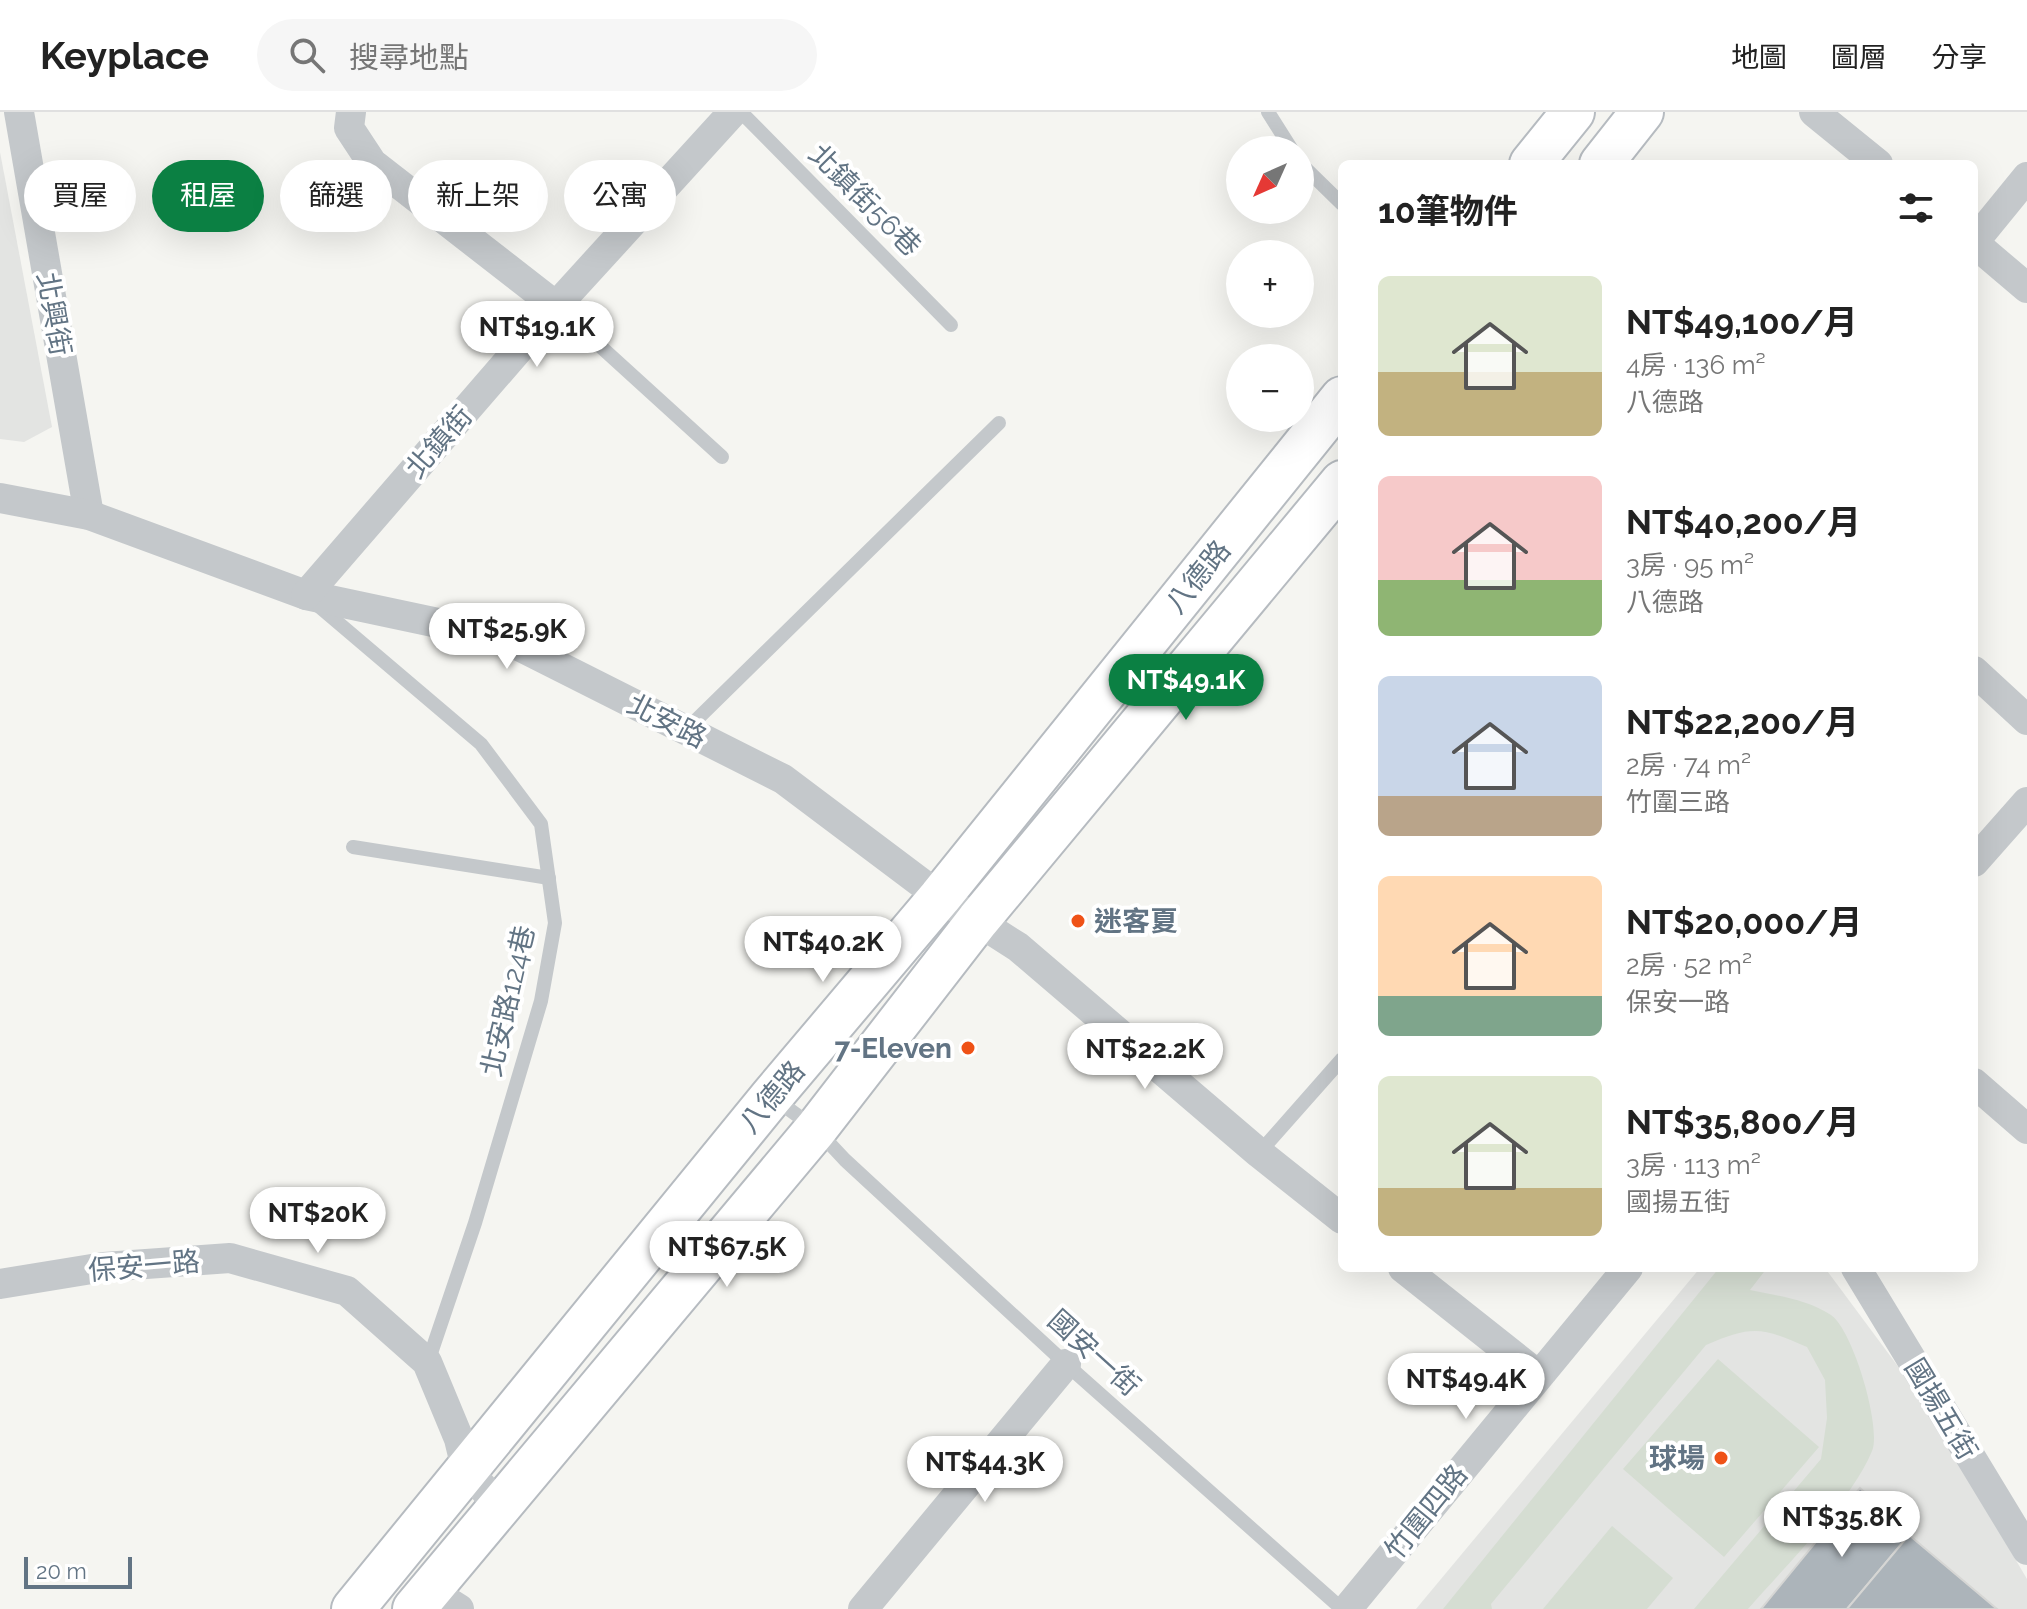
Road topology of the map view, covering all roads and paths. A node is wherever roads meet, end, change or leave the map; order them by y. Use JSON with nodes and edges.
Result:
{"nodes":[{"id":1,"x":19,"y":112,"type":"edge"},
{"id":2,"x":351,"y":112,"type":"edge"},
{"id":3,"x":733,"y":112,"type":"edge"},
{"id":4,"x":741,"y":112,"type":"edge"},
{"id":5,"x":1268,"y":112,"type":"edge"},
{"id":6,"x":1573,"y":112,"type":"edge"},
{"id":7,"x":1642,"y":112,"type":"edge"},
{"id":8,"x":1814,"y":112,"type":"edge"},
{"id":9,"x":1283,"y":136,"type":"edge"},
{"id":10,"x":1534,"y":160,"type":"edge"},
{"id":11,"x":1604,"y":160,"type":"edge"},
{"id":12,"x":1873,"y":160,"type":"edge"},
{"id":13,"x":1314,"y":177,"type":"edge"},
{"id":14,"x":2027,"y":177,"type":"edge"},
{"id":15,"x":1338,"y":200,"type":"edge"},
{"id":16,"x":1978,"y":237,"type":"edge"},
{"id":17,"x":1978,"y":245,"type":"edge"},
{"id":18,"x":2027,"y":288,"type":"edge"},
{"id":19,"x":556,"y":306,"type":"junction"},
{"id":20,"x":951,"y":325,"type":"dead end"},
{"id":21,"x":1338,"y":403,"type":"edge"},
{"id":22,"x":999,"y":423,"type":"dead end"},
{"id":23,"x":722,"y":457,"type":"dead end"},
{"id":24,"x":1338,"y":487,"type":"edge"},
{"id":25,"x":0,"y":498,"type":"edge"},
{"id":26,"x":89,"y":515,"type":"junction"},
{"id":27,"x":306,"y":595,"type":"junction"},
{"id":28,"x":1978,"y":675,"type":"edge"},
{"id":29,"x":2027,"y":720,"type":"edge"},
{"id":30,"x":685,"y":731,"type":"junction"},
{"id":31,"x":2027,"y":802,"type":"edge"},
{"id":32,"x":353,"y":847,"type":"dead end"},
{"id":33,"x":1978,"y":857,"type":"edge"},
{"id":34,"x":549,"y":878,"type":"junction"},
{"id":35,"x":940,"y":897,"type":"junction"},
{"id":36,"x":978,"y":920,"type":"junction"},
{"id":37,"x":1338,"y":1064,"type":"edge"},
{"id":38,"x":1978,"y":1086,"type":"edge"},
{"id":39,"x":771,"y":1097,"type":"junction"},
{"id":40,"x":816,"y":1129,"type":"junction"},
{"id":41,"x":2027,"y":1129,"type":"edge"},
{"id":42,"x":1259,"y":1153,"type":"junction"},
{"id":43,"x":1338,"y":1216,"type":"edge"},
{"id":44,"x":1408,"y":1272,"type":"edge"},
{"id":45,"x":1625,"y":1272,"type":"edge"},
{"id":46,"x":1858,"y":1272,"type":"edge"},
{"id":47,"x":0,"y":1284,"type":"edge"},
{"id":48,"x":427,"y":1362,"type":"junction"},
{"id":49,"x":1066,"y":1364,"type":"junction"},
{"id":50,"x":1538,"y":1375,"type":"junction"},
{"id":51,"x":466,"y":1468,"type":"junction"},
{"id":52,"x":501,"y":1509,"type":"junction"},
{"id":53,"x":2027,"y":1550,"type":"edge"},
{"id":54,"x":434,"y":1603,"type":"edge"},
{"id":55,"x":353,"y":1609,"type":"edge"},
{"id":56,"x":863,"y":1609,"type":"edge"},
{"id":57,"x":1344,"y":1609,"type":"edge"}],
"edges":[{"from":1,"to":26,"type":"street","name":"北興街"},
{"from":2,"to":19,"type":"street"},
{"from":3,"to":19,"type":"street","name":"北鎮街"},
{"from":4,"to":20,"type":"lane","name":"北鎮街56巷"},
{"from":5,"to":9,"type":"lane"},
{"from":6,"to":10,"type":"street"},
{"from":7,"to":11,"type":"street"},
{"from":8,"to":12,"type":"street"},
{"from":13,"to":15,"type":"lane"},
{"from":14,"to":16,"type":"street"},
{"from":17,"to":18,"type":"street"},
{"from":19,"to":23,"type":"lane"},
{"from":19,"to":27,"type":"street","name":"北鎮街"},
{"from":21,"to":35,"type":"street","name":"八德路"},
{"from":22,"to":30,"type":"lane"},
{"from":24,"to":36,"type":"street","name":"八德路"},
{"from":25,"to":26,"type":"street","name":"北安路"},
{"from":26,"to":27,"type":"street","name":"北安路"},
{"from":27,"to":30,"type":"street","name":"北安路"},
{"from":27,"to":34,"type":"lane","name":"北安路124巷"},
{"from":28,"to":29,"type":"street"},
{"from":30,"to":35,"type":"street","name":"北安路"},
{"from":31,"to":33,"type":"street"},
{"from":32,"to":34,"type":"lane"},
{"from":34,"to":48,"type":"lane","name":"北安路124巷"},
{"from":35,"to":36,"type":"street","name":"北安路"},
{"from":35,"to":39,"type":"street","name":"八德路"},
{"from":36,"to":40,"type":"street","name":"八德路"},
{"from":36,"to":42,"type":"street","name":"北安路"},
{"from":37,"to":42,"type":"lane"},
{"from":38,"to":41,"type":"street"},
{"from":39,"to":40,"type":"lane","name":"國安一街"},
{"from":39,"to":51,"type":"street","name":"八德路"},
{"from":40,"to":49,"type":"lane","name":"國安一街"},
{"from":40,"to":52,"type":"street","name":"八德路"},
{"from":42,"to":43,"type":"street","name":"北安路"},
{"from":44,"to":50,"type":"street"},
{"from":45,"to":50,"type":"street","name":"竹圍四路"},
{"from":46,"to":53,"type":"street","name":"國揚五街"},
{"from":47,"to":48,"type":"street","name":"保安一路"},
{"from":48,"to":51,"type":"street","name":"保安一路"},
{"from":49,"to":56,"type":"street"},
{"from":49,"to":57,"type":"lane","name":"國安一街"},
{"from":50,"to":57,"type":"street","name":"竹圍四路"},
{"from":51,"to":52,"type":"street","name":"保安一路"},
{"from":51,"to":55,"type":"street","name":"八德路"},
{"from":52,"to":54,"type":"street","name":"八德路"}]}
